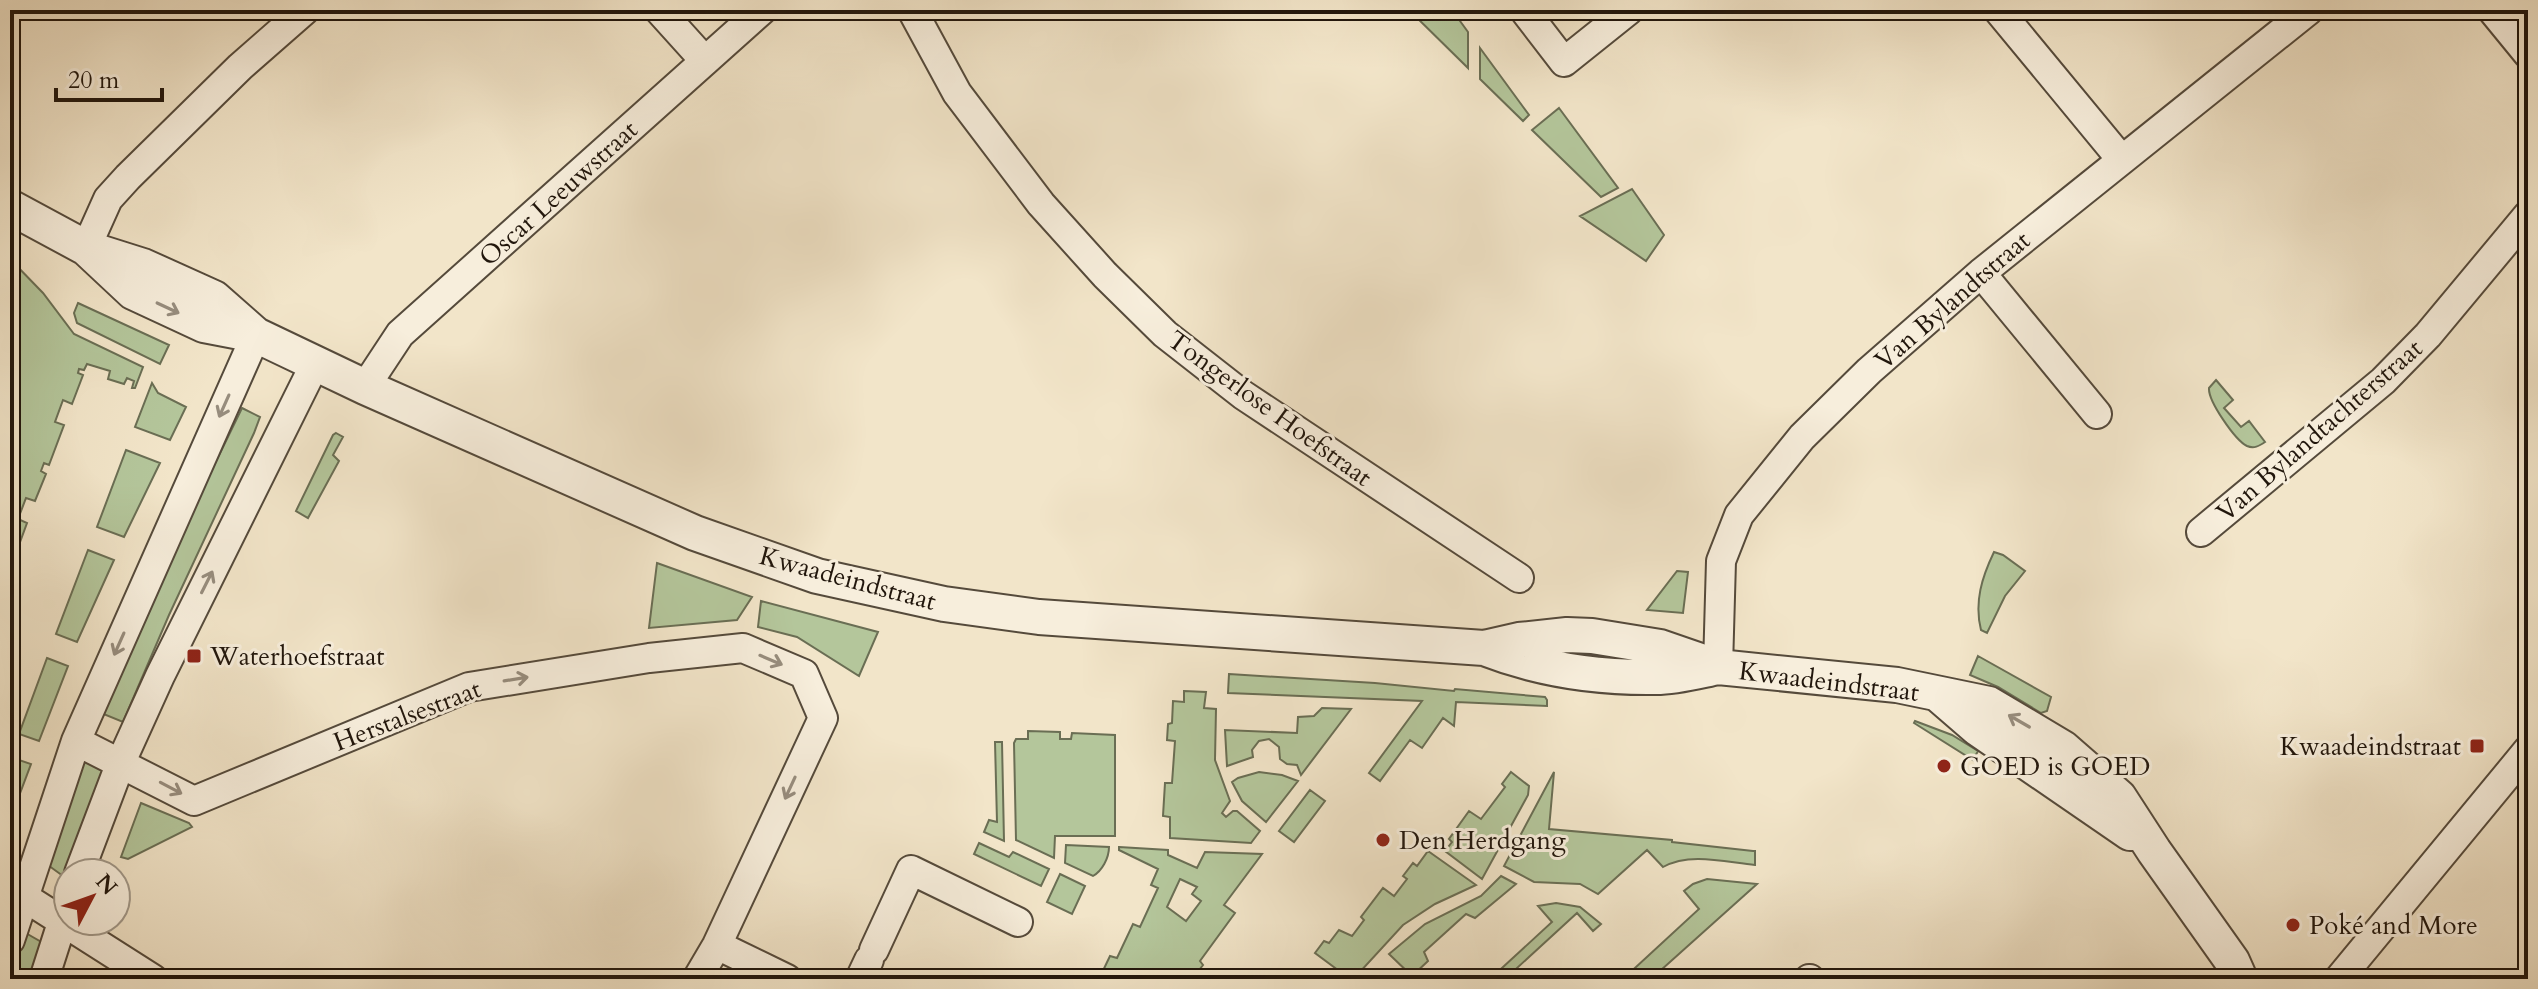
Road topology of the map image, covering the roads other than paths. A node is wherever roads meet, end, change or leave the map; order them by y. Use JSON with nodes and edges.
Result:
{"nodes":[{"id":1,"x":305,"y":10,"type":"edge"},
{"id":2,"x":659,"y":10,"type":"edge"},
{"id":3,"x":762,"y":10,"type":"edge"},
{"id":4,"x":912,"y":10,"type":"edge"},
{"id":5,"x":1524,"y":10,"type":"edge"},
{"id":6,"x":1629,"y":10,"type":"edge"},
{"id":7,"x":1998,"y":10,"type":"edge"},
{"id":8,"x":2309,"y":10,"type":"edge"},
{"id":9,"x":2492,"y":10,"type":"edge"},
{"id":10,"x":2528,"y":54,"type":"edge"},
{"id":11,"x":705,"y":61,"type":"junction"},
{"id":12,"x":2121,"y":159,"type":"junction"},
{"id":13,"x":10,"y":207,"type":"edge"},
{"id":14,"x":2528,"y":215,"type":"edge"},
{"id":15,"x":86,"y":248,"type":"junction"},
{"id":16,"x":1981,"y":273,"type":"junction"},
{"id":17,"x":256,"y":335,"type":"junction"},
{"id":18,"x":315,"y":364,"type":"junction"},
{"id":19,"x":365,"y":387,"type":"junction"},
{"id":20,"x":2097,"y":414,"type":"dead end"},
{"id":21,"x":2201,"y":532,"type":"dead end"},
{"id":22,"x":1519,"y":578,"type":"dead end"},
{"id":23,"x":1718,"y":667,"type":"junction"},
{"id":24,"x":76,"y":741,"type":"junction"},
{"id":25,"x":2528,"y":750,"type":"edge"},
{"id":26,"x":121,"y":762,"type":"junction"},
{"id":27,"x":85,"y":857,"type":"edge"},
{"id":28,"x":16,"y":893,"type":"edge"},
{"id":29,"x":52,"y":908,"type":"edge"},
{"id":30,"x":1018,"y":922,"type":"dead end"},
{"id":31,"x":57,"y":937,"type":"edge"},
{"id":32,"x":97,"y":937,"type":"edge"},
{"id":33,"x":10,"y":940,"type":"edge"},
{"id":34,"x":717,"y":945,"type":"junction"},
{"id":35,"x":868,"y":963,"type":"edge"},
{"id":36,"x":44,"y":979,"type":"edge"},
{"id":37,"x":153,"y":979,"type":"edge"},
{"id":38,"x":697,"y":979,"type":"edge"},
{"id":39,"x":787,"y":979,"type":"edge"},
{"id":40,"x":2240,"y":979,"type":"edge"},
{"id":41,"x":2339,"y":979,"type":"edge"}],
"edges":[{"from":1,"to":15,"type":"street"},
{"from":2,"to":11,"type":"street"},
{"from":3,"to":11,"type":"street","name":"Oscar Leeuwstraat"},
{"from":4,"to":22,"type":"street","name":"Tongerlose Hoefstraat"},
{"from":5,"to":6,"type":"street"},
{"from":7,"to":12,"type":"street"},
{"from":8,"to":12,"type":"street","name":"Van Bylandtstraat"},
{"from":9,"to":10,"type":"street"},
{"from":11,"to":19,"type":"street","name":"Oscar Leeuwstraat"},
{"from":12,"to":16,"type":"street","name":"Van Bylandtstraat"},
{"from":13,"to":15,"type":"street","name":"Kwaadeindstraat"},
{"from":14,"to":21,"type":"street","name":"Van Bylandtachterstraat"},
{"from":15,"to":17,"type":"street","name":"Kwaadeindstraat"},
{"from":16,"to":20,"type":"street"},
{"from":16,"to":23,"type":"street","name":"Van Bylandtstraat"},
{"from":17,"to":18,"type":"street","name":"Kwaadeindstraat"},
{"from":17,"to":24,"type":"street","one_way":true},
{"from":18,"to":19,"type":"street","name":"Kwaadeindstraat"},
{"from":26,"to":18,"type":"street","one_way":true},
{"from":19,"to":23,"type":"street","name":"Kwaadeindstraat"},
{"from":23,"to":40,"type":"street","name":"Kwaadeindstraat"},
{"from":24,"to":26,"type":"street","name":"Herstalsestraat"},
{"from":24,"to":28,"type":"street"},
{"from":25,"to":41,"type":"street"},
{"from":26,"to":27,"type":"street"},
{"from":26,"to":34,"type":"street","name":"Herstalsestraat","one_way":true},
{"from":28,"to":29,"type":"street"},
{"from":28,"to":33,"type":"street"},
{"from":30,"to":35,"type":"street"},
{"from":31,"to":36,"type":"street"},
{"from":32,"to":37,"type":"street"},
{"from":34,"to":38,"type":"street"},
{"from":34,"to":39,"type":"street"}]}
